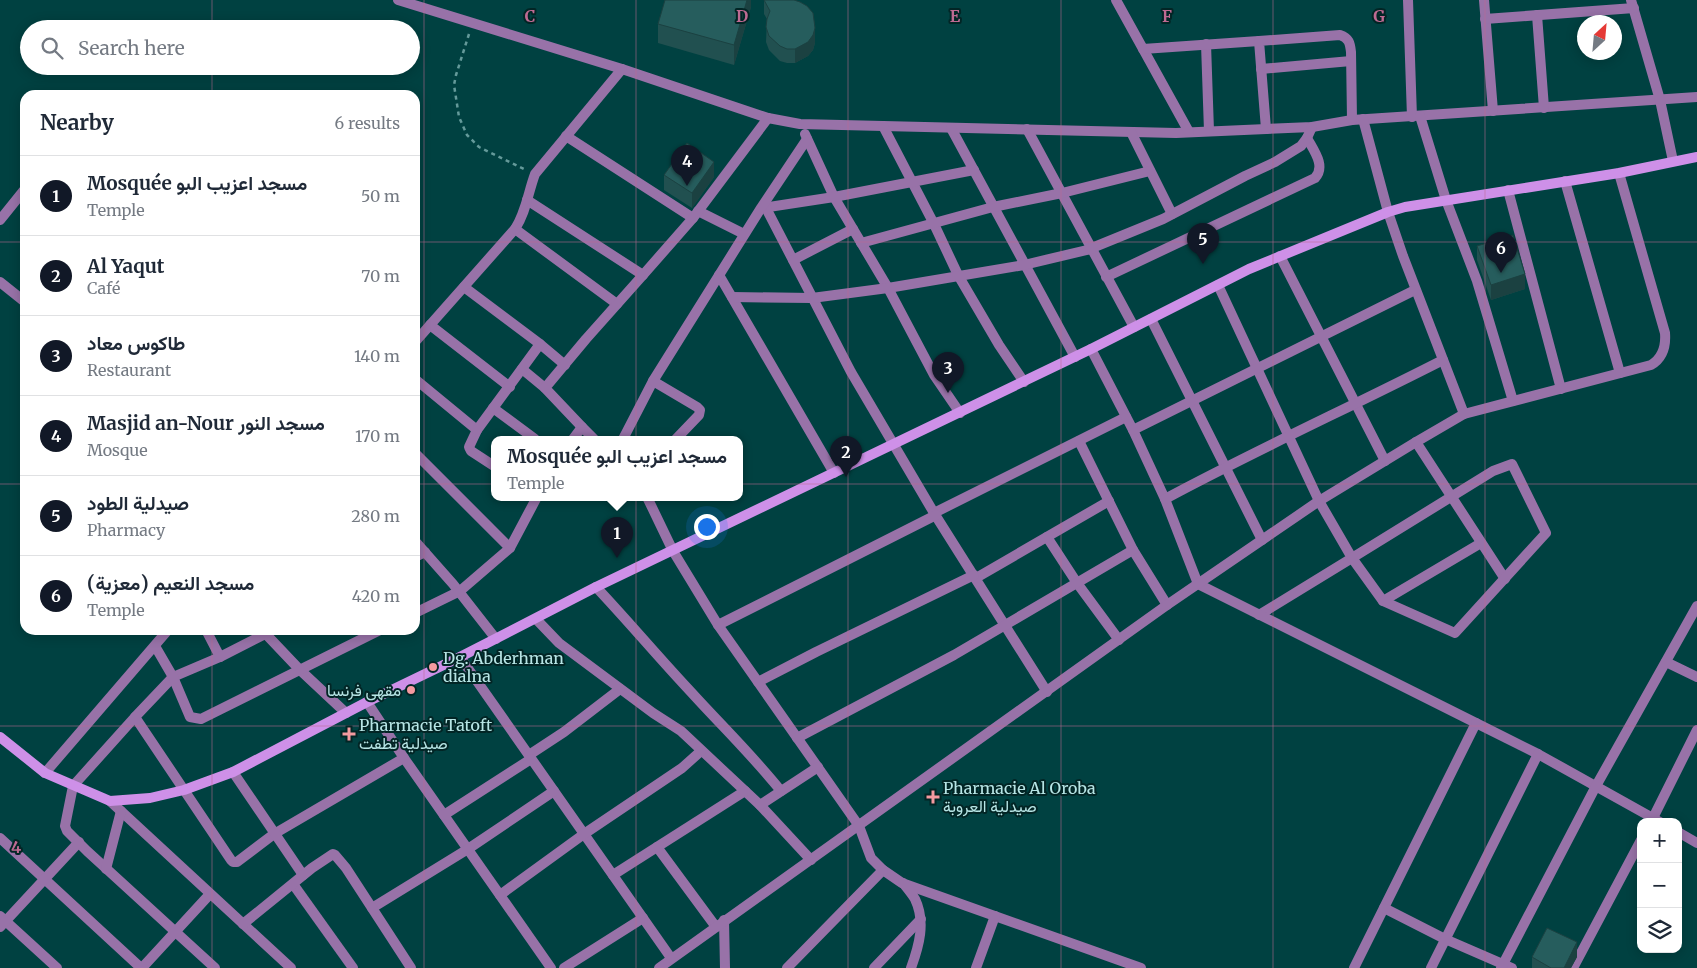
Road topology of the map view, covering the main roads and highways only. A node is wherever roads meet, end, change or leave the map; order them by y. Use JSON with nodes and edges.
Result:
{"nodes":[{"id":1,"x":1697,"y":157,"type":"edge"},
{"id":2,"x":0,"y":737,"type":"edge"}],
"edges":[{"from":1,"to":2,"type":"main road"}]}
